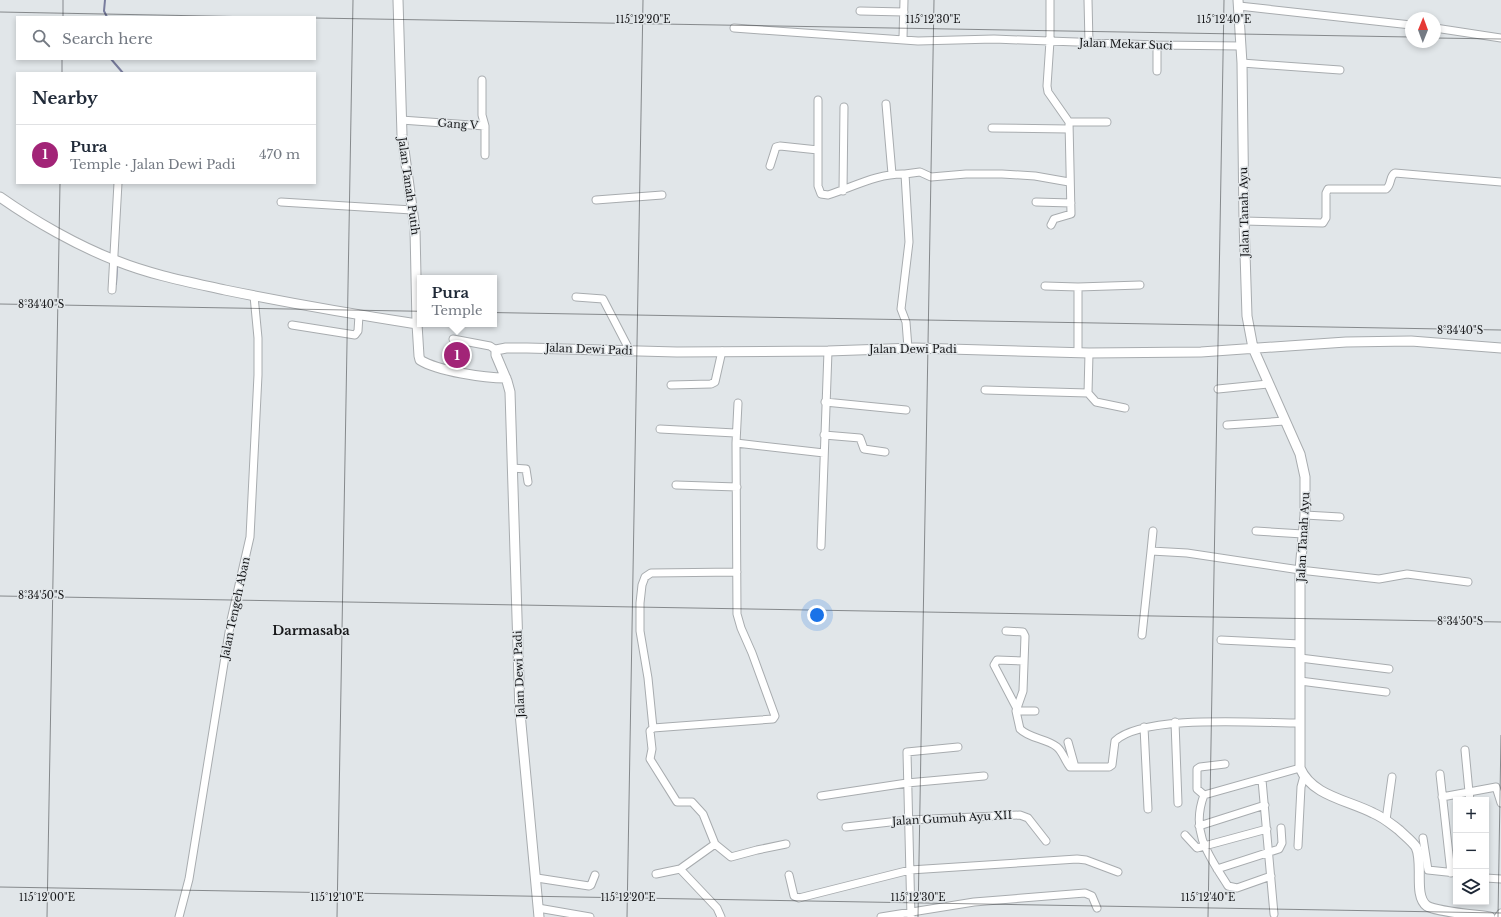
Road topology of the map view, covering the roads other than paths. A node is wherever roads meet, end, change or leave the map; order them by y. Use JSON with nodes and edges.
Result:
{"nodes":[{"id":1,"x":398,"y":0,"type":"edge"},
{"id":2,"x":904,"y":0,"type":"edge"},
{"id":3,"x":1050,"y":0,"type":"edge"},
{"id":4,"x":1088,"y":0,"type":"edge"},
{"id":5,"x":1238,"y":3,"type":"edge"},
{"id":6,"x":860,"y":11,"type":"dead end"},
{"id":7,"x":904,"y":12,"type":"junction"},
{"id":8,"x":1405,"y":24,"type":"edge"},
{"id":9,"x":734,"y":28,"type":"dead end"},
{"id":10,"x":1441,"y":29,"type":"edge"},
{"id":11,"x":903,"y":38,"type":"junction"},
{"id":12,"x":1501,"y":38,"type":"edge"},
{"id":13,"x":1050,"y":41,"type":"junction"},
{"id":14,"x":1089,"y":42,"type":"junction"},
{"id":15,"x":1157,"y":46,"type":"junction"},
{"id":16,"x":1241,"y":46,"type":"junction"},
{"id":17,"x":1242,"y":63,"type":"junction"},
{"id":18,"x":1340,"y":70,"type":"dead end"},
{"id":19,"x":1156,"y":71,"type":"dead end"},
{"id":20,"x":482,"y":80,"type":"dead end"},
{"id":21,"x":818,"y":100,"type":"dead end"},
{"id":22,"x":886,"y":104,"type":"dead end"},
{"id":23,"x":844,"y":107,"type":"dead end"},
{"id":24,"x":401,"y":120,"type":"junction"},
{"id":25,"x":1108,"y":122,"type":"dead end"},
{"id":26,"x":485,"y":126,"type":"junction"},
{"id":27,"x":1068,"y":126,"type":"junction"},
{"id":28,"x":992,"y":128,"type":"dead end"},
{"id":29,"x":818,"y":150,"type":"junction"},
{"id":30,"x":485,"y":155,"type":"dead end"},
{"id":31,"x":770,"y":166,"type":"dead end"},
{"id":32,"x":892,"y":174,"type":"junction"},
{"id":33,"x":904,"y":174,"type":"junction"},
{"id":34,"x":1069,"y":182,"type":"junction"},
{"id":35,"x":1501,"y":182,"type":"edge"},
{"id":36,"x":118,"y":184,"type":"edge"},
{"id":37,"x":843,"y":190,"type":"junction"},
{"id":38,"x":662,"y":195,"type":"dead end"},
{"id":39,"x":0,"y":197,"type":"edge"},
{"id":40,"x":596,"y":200,"type":"dead end"},
{"id":41,"x":281,"y":202,"type":"dead end"},
{"id":42,"x":1036,"y":202,"type":"dead end"},
{"id":43,"x":1070,"y":203,"type":"junction"},
{"id":44,"x":412,"y":210,"type":"junction"},
{"id":45,"x":1244,"y":221,"type":"junction"},
{"id":46,"x":1051,"y":225,"type":"dead end"},
{"id":47,"x":117,"y":261,"type":"junction"},
{"id":48,"x":1140,"y":285,"type":"dead end"},
{"id":49,"x":1045,"y":286,"type":"dead end"},
{"id":50,"x":1078,"y":287,"type":"junction"},
{"id":51,"x":112,"y":290,"type":"dead end"},
{"id":52,"x":254,"y":296,"type":"junction"},
{"id":53,"x":576,"y":297,"type":"dead end"},
{"id":54,"x":359,"y":315,"type":"junction"},
{"id":55,"x":417,"y":324,"type":"joint"},
{"id":56,"x":292,"y":325,"type":"dead end"},
{"id":57,"x":417,"y":327,"type":"edge"},
{"id":58,"x":453,"y":339,"type":"dead end"},
{"id":59,"x":912,"y":348,"type":"junction"},
{"id":60,"x":1253,"y":348,"type":"junction"},
{"id":61,"x":1501,"y":348,"type":"edge"},
{"id":62,"x":496,"y":350,"type":"junction"},
{"id":63,"x":629,"y":351,"type":"junction"},
{"id":64,"x":722,"y":351,"type":"junction"},
{"id":65,"x":828,"y":351,"type":"junction"},
{"id":66,"x":1078,"y":352,"type":"junction"},
{"id":67,"x":1089,"y":353,"type":"junction"},
{"id":68,"x":506,"y":378,"type":"junction"},
{"id":69,"x":1268,"y":384,"type":"junction"},
{"id":70,"x":670,"y":385,"type":"dead end"},
{"id":71,"x":1218,"y":389,"type":"dead end"},
{"id":72,"x":985,"y":390,"type":"dead end"},
{"id":73,"x":1088,"y":393,"type":"junction"},
{"id":74,"x":825,"y":402,"type":"junction"},
{"id":75,"x":738,"y":403,"type":"dead end"},
{"id":76,"x":1125,"y":408,"type":"dead end"},
{"id":77,"x":906,"y":410,"type":"dead end"},
{"id":78,"x":1285,"y":421,"type":"junction"},
{"id":79,"x":1227,"y":425,"type":"dead end"},
{"id":80,"x":660,"y":429,"type":"dead end"},
{"id":81,"x":735,"y":432,"type":"junction"},
{"id":82,"x":824,"y":434,"type":"junction"},
{"id":83,"x":736,"y":444,"type":"junction"},
{"id":84,"x":885,"y":452,"type":"dead end"},
{"id":85,"x":824,"y":453,"type":"junction"},
{"id":86,"x":512,"y":468,"type":"junction"},
{"id":87,"x":528,"y":482,"type":"dead end"},
{"id":88,"x":676,"y":485,"type":"dead end"},
{"id":89,"x":737,"y":487,"type":"junction"},
{"id":90,"x":1305,"y":515,"type":"junction"},
{"id":91,"x":1340,"y":517,"type":"dead end"},
{"id":92,"x":1153,"y":531,"type":"dead end"},
{"id":93,"x":1256,"y":531,"type":"dead end"},
{"id":94,"x":1303,"y":534,"type":"junction"},
{"id":95,"x":822,"y":546,"type":"dead end"},
{"id":96,"x":1151,"y":551,"type":"junction"},
{"id":97,"x":1300,"y":570,"type":"junction"},
{"id":98,"x":737,"y":572,"type":"junction"},
{"id":99,"x":1468,"y":582,"type":"dead end"},
{"id":100,"x":1006,"y":631,"type":"dead end"},
{"id":101,"x":1142,"y":635,"type":"dead end"},
{"id":102,"x":1221,"y":640,"type":"dead end"},
{"id":103,"x":1300,"y":644,"type":"junction"},
{"id":104,"x":1300,"y":658,"type":"junction"},
{"id":105,"x":1024,"y":661,"type":"junction"},
{"id":106,"x":1390,"y":669,"type":"dead end"},
{"id":107,"x":1300,"y":681,"type":"junction"},
{"id":108,"x":1386,"y":692,"type":"dead end"},
{"id":109,"x":1016,"y":709,"type":"junction"},
{"id":110,"x":1035,"y":711,"type":"dead end"},
{"id":111,"x":1175,"y":722,"type":"junction"},
{"id":112,"x":1300,"y":723,"type":"junction"},
{"id":113,"x":1144,"y":727,"type":"junction"},
{"id":114,"x":653,"y":728,"type":"junction"},
{"id":115,"x":1068,"y":742,"type":"dead end"},
{"id":116,"x":958,"y":747,"type":"dead end"},
{"id":117,"x":1465,"y":750,"type":"dead end"},
{"id":118,"x":1225,"y":764,"type":"dead end"},
{"id":119,"x":1075,"y":767,"type":"junction"},
{"id":120,"x":1302,"y":772,"type":"junction"},
{"id":121,"x":1440,"y":774,"type":"dead end"},
{"id":122,"x":984,"y":776,"type":"dead end"},
{"id":123,"x":1392,"y":777,"type":"dead end"},
{"id":124,"x":1262,"y":780,"type":"junction"},
{"id":125,"x":907,"y":783,"type":"junction"},
{"id":126,"x":1469,"y":792,"type":"junction"},
{"id":127,"x":1204,"y":795,"type":"junction"},
{"id":128,"x":821,"y":796,"type":"dead end"},
{"id":129,"x":1442,"y":796,"type":"junction"},
{"id":130,"x":1470,"y":797,"type":"edge"},
{"id":131,"x":1178,"y":803,"type":"dead end"},
{"id":132,"x":1501,"y":803,"type":"edge"},
{"id":133,"x":1265,"y":805,"type":"junction"},
{"id":134,"x":1148,"y":809,"type":"dead end"},
{"id":135,"x":908,"y":820,"type":"junction"},
{"id":136,"x":1386,"y":820,"type":"junction"},
{"id":137,"x":1199,"y":826,"type":"junction"},
{"id":138,"x":846,"y":828,"type":"dead end"},
{"id":139,"x":1281,"y":828,"type":"dead end"},
{"id":140,"x":1267,"y":829,"type":"junction"},
{"id":141,"x":1185,"y":835,"type":"dead end"},
{"id":142,"x":1423,"y":838,"type":"dead end"},
{"id":143,"x":1046,"y":841,"type":"dead end"},
{"id":144,"x":715,"y":844,"type":"junction"},
{"id":145,"x":786,"y":844,"type":"dead end"},
{"id":146,"x":1298,"y":846,"type":"dead end"},
{"id":147,"x":1204,"y":848,"type":"junction"},
{"id":148,"x":1270,"y":853,"type":"junction"},
{"id":149,"x":682,"y":867,"type":"junction"},
{"id":150,"x":1217,"y":869,"type":"junction"},
{"id":151,"x":1453,"y":869,"type":"edge"},
{"id":152,"x":910,"y":870,"type":"junction"},
{"id":153,"x":1118,"y":872,"type":"dead end"},
{"id":154,"x":1453,"y":873,"type":"edge"},
{"id":155,"x":656,"y":874,"type":"dead end"},
{"id":156,"x":595,"y":875,"type":"dead end"},
{"id":157,"x":789,"y":875,"type":"dead end"},
{"id":158,"x":1272,"y":876,"type":"junction"},
{"id":159,"x":537,"y":878,"type":"junction"},
{"id":160,"x":1489,"y":878,"type":"edge"},
{"id":161,"x":1501,"y":879,"type":"edge"},
{"id":162,"x":1097,"y":908,"type":"dead end"},
{"id":163,"x":539,"y":912,"type":"edge"},
{"id":164,"x":1501,"y":913,"type":"edge"},
{"id":165,"x":911,"y":914,"type":"edge"},
{"id":166,"x":1274,"y":914,"type":"dead end"},
{"id":167,"x":179,"y":917,"type":"edge"},
{"id":168,"x":590,"y":917,"type":"edge"},
{"id":169,"x":721,"y":917,"type":"edge"},
{"id":170,"x":881,"y":917,"type":"edge"},
{"id":171,"x":1490,"y":917,"type":"edge"},
{"id":172,"x":1498,"y":917,"type":"edge"}],
"edges":[{"from":1,"to":24,"type":"street","name":"Jalan Tanah Putih"},
{"from":2,"to":7,"type":"street"},
{"from":3,"to":13,"type":"street"},
{"from":4,"to":14,"type":"street"},
{"from":5,"to":8,"type":"street"},
{"from":5,"to":16,"type":"street","name":"Jalan Tanah Ayu"},
{"from":6,"to":7,"type":"street"},
{"from":7,"to":11,"type":"street"},
{"from":9,"to":11,"type":"street","name":"Jalan Mekar Suci"},
{"from":10,"to":12,"type":"street"},
{"from":11,"to":13,"type":"street","name":"Jalan Mekar Suci"},
{"from":13,"to":14,"type":"street","name":"Jalan Mekar Suci"},
{"from":13,"to":27,"type":"street"},
{"from":14,"to":15,"type":"street","name":"Jalan Mekar Suci"},
{"from":15,"to":16,"type":"street","name":"Jalan Mekar Suci"},
{"from":15,"to":19,"type":"street"},
{"from":16,"to":17,"type":"street","name":"Jalan Tanah Ayu"},
{"from":17,"to":18,"type":"street"},
{"from":17,"to":45,"type":"street","name":"Jalan Tanah Ayu"},
{"from":20,"to":26,"type":"street"},
{"from":21,"to":29,"type":"street"},
{"from":22,"to":32,"type":"street"},
{"from":23,"to":37,"type":"street"},
{"from":24,"to":26,"type":"street","name":"Gang V"},
{"from":24,"to":44,"type":"street","name":"Jalan Tanah Putih"},
{"from":25,"to":27,"type":"street"},
{"from":26,"to":30,"type":"street","name":"Gang V"},
{"from":27,"to":28,"type":"street"},
{"from":27,"to":34,"type":"street"},
{"from":29,"to":31,"type":"street"},
{"from":29,"to":37,"type":"street"},
{"from":32,"to":33,"type":"street"},
{"from":32,"to":37,"type":"street"},
{"from":33,"to":34,"type":"street"},
{"from":33,"to":59,"type":"street"},
{"from":34,"to":43,"type":"street"},
{"from":35,"to":45,"type":"street"},
{"from":36,"to":47,"type":"street"},
{"from":38,"to":40,"type":"street"},
{"from":39,"to":47,"type":"street"},
{"from":41,"to":44,"type":"street"},
{"from":42,"to":43,"type":"street"},
{"from":43,"to":46,"type":"street"},
{"from":44,"to":55,"type":"street","name":"Jalan Tanah Putih"},
{"from":45,"to":60,"type":"street","name":"Jalan Tanah Ayu"},
{"from":47,"to":51,"type":"street"},
{"from":47,"to":52,"type":"street"},
{"from":48,"to":50,"type":"street"},
{"from":49,"to":50,"type":"street"},
{"from":50,"to":66,"type":"street"},
{"from":52,"to":54,"type":"street"},
{"from":52,"to":167,"type":"street","name":"Jalan Tengeh Aban"},
{"from":53,"to":63,"type":"street"},
{"from":54,"to":55,"type":"street"},
{"from":54,"to":56,"type":"street"},
{"from":57,"to":68,"type":"street","name":"Jalan Tanah Putih"},
{"from":58,"to":62,"type":"street"},
{"from":59,"to":65,"type":"street","name":"Jalan Dewi Padi"},
{"from":59,"to":66,"type":"street","name":"Jalan Dewi Padi"},
{"from":60,"to":61,"type":"street","name":"Jalan Dewi Padi"},
{"from":60,"to":67,"type":"street","name":"Jalan Dewi Padi"},
{"from":60,"to":69,"type":"street","name":"Jalan Tanah Ayu"},
{"from":62,"to":63,"type":"street","name":"Jalan Dewi Padi"},
{"from":62,"to":68,"type":"street","name":"Jalan Dewi Padi"},
{"from":63,"to":64,"type":"street","name":"Jalan Dewi Padi"},
{"from":64,"to":65,"type":"street","name":"Jalan Dewi Padi"},
{"from":64,"to":70,"type":"street"},
{"from":65,"to":74,"type":"street"},
{"from":66,"to":67,"type":"street","name":"Jalan Dewi Padi"},
{"from":67,"to":73,"type":"street"},
{"from":68,"to":86,"type":"street","name":"Jalan Dewi Padi"},
{"from":69,"to":71,"type":"street"},
{"from":69,"to":78,"type":"street","name":"Jalan Tanah Ayu"},
{"from":72,"to":73,"type":"street"},
{"from":73,"to":76,"type":"street"},
{"from":74,"to":77,"type":"street"},
{"from":74,"to":82,"type":"street"},
{"from":75,"to":81,"type":"street"},
{"from":78,"to":79,"type":"street"},
{"from":78,"to":90,"type":"street","name":"Jalan Tanah Ayu"},
{"from":80,"to":81,"type":"street"},
{"from":81,"to":83,"type":"street"},
{"from":82,"to":84,"type":"street"},
{"from":82,"to":85,"type":"street"},
{"from":83,"to":85,"type":"street"},
{"from":83,"to":89,"type":"street"},
{"from":85,"to":95,"type":"street"},
{"from":86,"to":87,"type":"street"},
{"from":86,"to":159,"type":"street","name":"Jalan Dewi Padi"},
{"from":88,"to":89,"type":"street"},
{"from":89,"to":98,"type":"street"},
{"from":90,"to":91,"type":"street"},
{"from":90,"to":94,"type":"street","name":"Jalan Tanah Ayu"},
{"from":92,"to":96,"type":"street"},
{"from":93,"to":94,"type":"street"},
{"from":94,"to":97,"type":"street","name":"Jalan Tanah Ayu"},
{"from":96,"to":97,"type":"street"},
{"from":96,"to":101,"type":"street"},
{"from":97,"to":99,"type":"street"},
{"from":97,"to":103,"type":"street","name":"Jalan Tanah Ayu"},
{"from":98,"to":114,"type":"street"},
{"from":98,"to":114,"type":"street"},
{"from":100,"to":105,"type":"street"},
{"from":102,"to":103,"type":"street"},
{"from":103,"to":104,"type":"street","name":"Jalan Tanah Ayu"},
{"from":104,"to":106,"type":"street"},
{"from":104,"to":107,"type":"street","name":"Jalan Tanah Ayu"},
{"from":105,"to":109,"type":"street"},
{"from":105,"to":109,"type":"street"},
{"from":107,"to":108,"type":"street"},
{"from":107,"to":112,"type":"street","name":"Jalan Tanah Ayu"},
{"from":109,"to":110,"type":"street"},
{"from":109,"to":119,"type":"street"},
{"from":111,"to":112,"type":"street"},
{"from":111,"to":113,"type":"street"},
{"from":111,"to":131,"type":"street"},
{"from":112,"to":120,"type":"street","name":"Jalan Tanah Ayu"},
{"from":113,"to":119,"type":"street"},
{"from":113,"to":134,"type":"street"},
{"from":114,"to":144,"type":"street"},
{"from":115,"to":119,"type":"street"},
{"from":116,"to":125,"type":"street"},
{"from":117,"to":126,"type":"street"},
{"from":118,"to":127,"type":"street"},
{"from":120,"to":124,"type":"street"},
{"from":120,"to":136,"type":"street"},
{"from":120,"to":146,"type":"street"},
{"from":121,"to":129,"type":"street"},
{"from":122,"to":125,"type":"street"},
{"from":123,"to":136,"type":"street"},
{"from":124,"to":127,"type":"street"},
{"from":124,"to":133,"type":"street"},
{"from":125,"to":128,"type":"street"},
{"from":125,"to":135,"type":"street"},
{"from":126,"to":129,"type":"street"},
{"from":126,"to":130,"type":"street"},
{"from":126,"to":132,"type":"street"},
{"from":127,"to":137,"type":"street"},
{"from":129,"to":151,"type":"street"},
{"from":133,"to":137,"type":"street"},
{"from":133,"to":140,"type":"street"},
{"from":135,"to":138,"type":"street","name":"Jalan Gumuh Ayu XII"},
{"from":135,"to":143,"type":"street","name":"Jalan Gumuh Ayu XII"},
{"from":135,"to":152,"type":"street"},
{"from":136,"to":171,"type":"street"},
{"from":137,"to":147,"type":"street"},
{"from":139,"to":148,"type":"street"},
{"from":140,"to":147,"type":"street"},
{"from":140,"to":148,"type":"street"},
{"from":141,"to":147,"type":"street"},
{"from":142,"to":154,"type":"street"},
{"from":144,"to":145,"type":"street"},
{"from":144,"to":149,"type":"street"},
{"from":147,"to":150,"type":"street"},
{"from":148,"to":150,"type":"street"},
{"from":148,"to":158,"type":"street"},
{"from":149,"to":155,"type":"street"},
{"from":149,"to":169,"type":"street"},
{"from":150,"to":158,"type":"street"},
{"from":152,"to":153,"type":"street"},
{"from":152,"to":157,"type":"street"},
{"from":152,"to":165,"type":"street"},
{"from":156,"to":159,"type":"street"},
{"from":158,"to":166,"type":"street"},
{"from":159,"to":163,"type":"street","name":"Jalan Dewi Padi"},
{"from":160,"to":161,"type":"street"},
{"from":162,"to":165,"type":"street"},
{"from":163,"to":168,"type":"street"},
{"from":164,"to":172,"type":"street"},
{"from":165,"to":170,"type":"street"}]}
